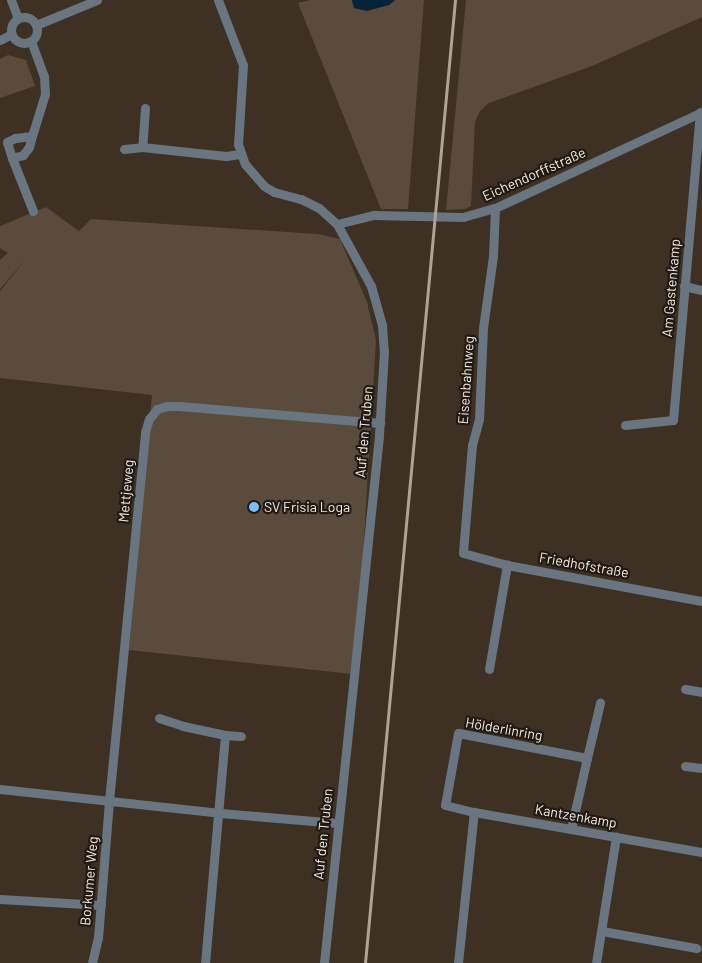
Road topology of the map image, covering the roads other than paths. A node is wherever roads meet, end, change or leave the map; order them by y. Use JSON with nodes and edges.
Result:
{"nodes":[{"id":1,"x":11,"y":0,"type":"edge"},
{"id":2,"x":97,"y":0,"type":"edge"},
{"id":3,"x":218,"y":0,"type":"edge"},
{"id":4,"x":18,"y":18,"type":"junction"},
{"id":5,"x":36,"y":25,"type":"junction"},
{"id":6,"x":12,"y":34,"type":"junction"},
{"id":7,"x":0,"y":40,"type":"edge"},
{"id":8,"x":31,"y":41,"type":"junction"},
{"id":9,"x":145,"y":108,"type":"dead end"},
{"id":10,"x":701,"y":112,"type":"edge"},
{"id":11,"x":32,"y":136,"type":"junction"},
{"id":12,"x":142,"y":147,"type":"junction"},
{"id":13,"x":124,"y":149,"type":"dead end"},
{"id":14,"x":240,"y":154,"type":"junction"},
{"id":15,"x":12,"y":158,"type":"junction"},
{"id":16,"x":495,"y":208,"type":"junction"},
{"id":17,"x":33,"y":211,"type":"dead end"},
{"id":18,"x":337,"y":224,"type":"junction"},
{"id":19,"x":684,"y":286,"type":"junction"},
{"id":20,"x":702,"y":290,"type":"edge"},
{"id":21,"x":380,"y":423,"type":"junction"},
{"id":22,"x":625,"y":426,"type":"dead end"},
{"id":23,"x":462,"y":553,"type":"joint"},
{"id":24,"x":507,"y":565,"type":"junction"},
{"id":25,"x":702,"y":601,"type":"edge"},
{"id":26,"x":489,"y":670,"type":"dead end"},
{"id":27,"x":685,"y":689,"type":"dead end"},
{"id":28,"x":702,"y":692,"type":"edge"},
{"id":29,"x":600,"y":703,"type":"dead end"},
{"id":30,"x":159,"y":718,"type":"dead end"},
{"id":31,"x":225,"y":735,"type":"junction"},
{"id":32,"x":241,"y":736,"type":"dead end"},
{"id":33,"x":587,"y":758,"type":"junction"},
{"id":34,"x":686,"y":766,"type":"dead end"},
{"id":35,"x":702,"y":768,"type":"edge"},
{"id":36,"x":0,"y":789,"type":"edge"},
{"id":37,"x":109,"y":801,"type":"junction"},
{"id":38,"x":445,"y":805,"type":"joint"},
{"id":39,"x":474,"y":812,"type":"junction"},
{"id":40,"x":220,"y":813,"type":"junction"},
{"id":41,"x":337,"y":823,"type":"junction"},
{"id":42,"x":571,"y":829,"type":"junction"},
{"id":43,"x":616,"y":837,"type":"junction"},
{"id":44,"x":702,"y":852,"type":"edge"},
{"id":45,"x":0,"y":898,"type":"edge"},
{"id":46,"x":102,"y":905,"type":"junction"},
{"id":47,"x":602,"y":931,"type":"junction"},
{"id":48,"x":696,"y":948,"type":"dead end"},
{"id":49,"x":92,"y":963,"type":"edge"},
{"id":50,"x":204,"y":963,"type":"edge"},
{"id":51,"x":324,"y":963,"type":"edge"},
{"id":52,"x":458,"y":963,"type":"edge"},
{"id":53,"x":596,"y":963,"type":"edge"}],
"edges":[{"from":1,"to":4,"type":"street"},
{"from":2,"to":5,"type":"street"},
{"from":3,"to":14,"type":"street"},
{"from":4,"to":5,"type":"street"},
{"from":4,"to":6,"type":"street"},
{"from":5,"to":8,"type":"street"},
{"from":6,"to":7,"type":"street"},
{"from":6,"to":8,"type":"street"},
{"from":8,"to":11,"type":"street"},
{"from":9,"to":12,"type":"street"},
{"from":10,"to":16,"type":"street","name":"Eichendorffstraße"},
{"from":10,"to":19,"type":"street","name":"Am Gastenkamp"},
{"from":11,"to":15,"type":"street"},
{"from":11,"to":15,"type":"street"},
{"from":12,"to":13,"type":"street"},
{"from":12,"to":14,"type":"street"},
{"from":14,"to":18,"type":"street","name":"Auf den Truben"},
{"from":15,"to":17,"type":"street"},
{"from":16,"to":18,"type":"street","name":"Eichendorffstraße"},
{"from":16,"to":23,"type":"street","name":"Eisenbahnweg"},
{"from":18,"to":21,"type":"street","name":"Auf den Truben"},
{"from":19,"to":20,"type":"street"},
{"from":19,"to":22,"type":"street","name":"Am Gastenkamp"},
{"from":21,"to":37,"type":"street","name":"Mettjeweg"},
{"from":21,"to":41,"type":"street","name":"Auf den Truben"},
{"from":23,"to":24,"type":"street","name":"Friedhofstraße"},
{"from":24,"to":25,"type":"street","name":"Friedhofstraße"},
{"from":24,"to":26,"type":"street"},
{"from":27,"to":28,"type":"street"},
{"from":29,"to":33,"type":"street"},
{"from":30,"to":31,"type":"street"},
{"from":31,"to":32,"type":"street"},
{"from":31,"to":40,"type":"street"},
{"from":33,"to":38,"type":"street","name":"Hölderlinring"},
{"from":33,"to":42,"type":"street"},
{"from":34,"to":35,"type":"street"},
{"from":36,"to":37,"type":"street"},
{"from":37,"to":40,"type":"street"},
{"from":37,"to":46,"type":"street","name":"Borkumer Weg"},
{"from":38,"to":39,"type":"street","name":"Kantzenkamp"},
{"from":39,"to":42,"type":"street","name":"Kantzenkamp"},
{"from":39,"to":52,"type":"street"},
{"from":40,"to":41,"type":"street"},
{"from":40,"to":50,"type":"street"},
{"from":41,"to":51,"type":"street","name":"Auf den Truben"},
{"from":42,"to":43,"type":"street","name":"Kantzenkamp"},
{"from":43,"to":44,"type":"street","name":"Kantzenkamp"},
{"from":43,"to":47,"type":"street"},
{"from":45,"to":46,"type":"street"},
{"from":46,"to":49,"type":"street","name":"Borkumer Weg"},
{"from":47,"to":48,"type":"street"},
{"from":47,"to":53,"type":"street"}]}
